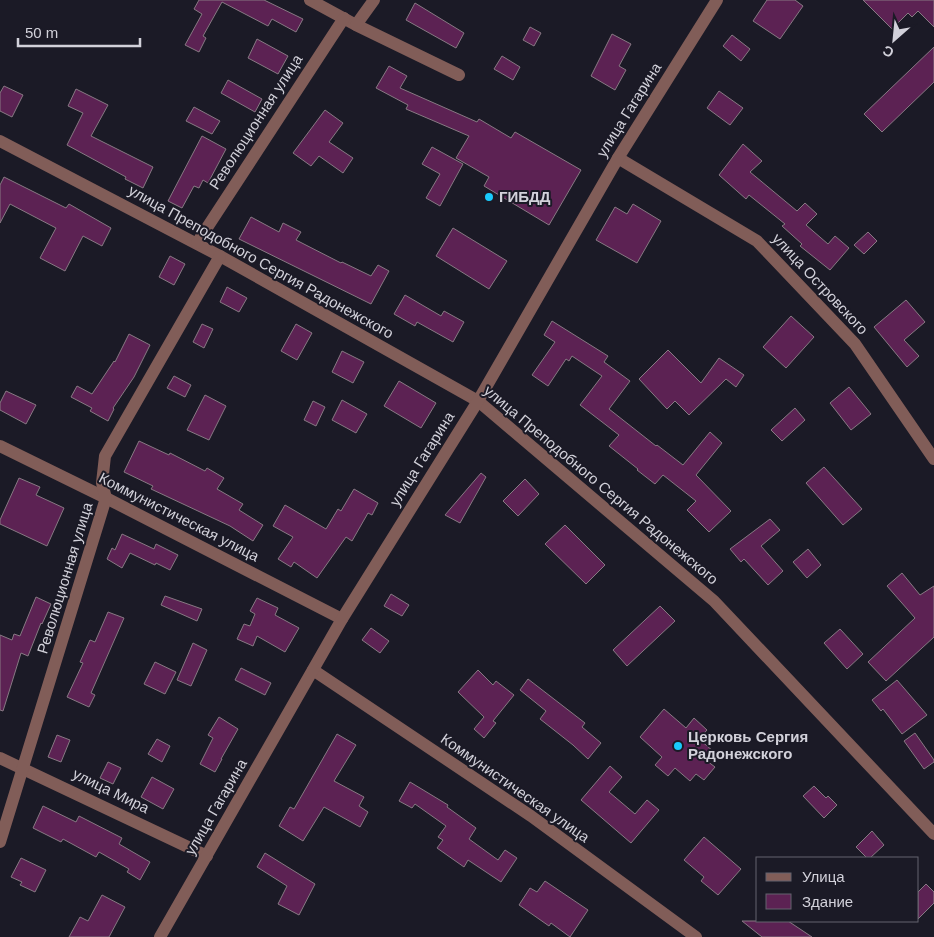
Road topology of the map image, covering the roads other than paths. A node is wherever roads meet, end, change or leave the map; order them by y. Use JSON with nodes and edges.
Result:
{"nodes":[{"id":1,"x":310,"y":0,"type":"edge"},
{"id":2,"x":374,"y":0,"type":"edge"},
{"id":3,"x":717,"y":0,"type":"edge"},
{"id":4,"x":344,"y":18,"type":"junction"},
{"id":5,"x":356,"y":25,"type":"junction"},
{"id":6,"x":459,"y":74,"type":"dead end"},
{"id":7,"x":0,"y":142,"type":"edge"},
{"id":8,"x":618,"y":158,"type":"junction"},
{"id":9,"x":197,"y":243,"type":"junction"},
{"id":10,"x":220,"y":256,"type":"junction"},
{"id":11,"x":478,"y":400,"type":"junction"},
{"id":12,"x":0,"y":446,"type":"edge"},
{"id":13,"x":934,"y":459,"type":"edge"},
{"id":14,"x":106,"y":498,"type":"junction"},
{"id":15,"x":342,"y":619,"type":"junction"},
{"id":16,"x":313,"y":670,"type":"junction"},
{"id":17,"x":0,"y":758,"type":"edge"},
{"id":18,"x":24,"y":768,"type":"junction"},
{"id":19,"x":934,"y":834,"type":"edge"},
{"id":20,"x":0,"y":842,"type":"edge"},
{"id":21,"x":207,"y":856,"type":"junction"},
{"id":22,"x":160,"y":937,"type":"edge"},
{"id":23,"x":696,"y":937,"type":"edge"}],
"edges":[{"from":1,"to":4,"type":"street"},
{"from":2,"to":5,"type":"street"},
{"from":3,"to":8,"type":"street","name":"улица Гагарина"},
{"from":4,"to":5,"type":"street"},
{"from":4,"to":9,"type":"street","name":"Революционная улица"},
{"from":5,"to":6,"type":"street"},
{"from":7,"to":9,"type":"street","name":"улица Преподобного Сергия Радонежского"},
{"from":8,"to":11,"type":"street","name":"улица Гагарина"},
{"from":8,"to":13,"type":"street","name":"улица Островского"},
{"from":9,"to":10,"type":"street","name":"улица Преподобного Сергия Радонежского"},
{"from":10,"to":11,"type":"street","name":"улица Преподобного Сергия Радонежского"},
{"from":10,"to":14,"type":"street","name":"Революционная улица"},
{"from":11,"to":15,"type":"street","name":"улица Гагарина"},
{"from":11,"to":19,"type":"street","name":"улица Преподобного Сергия Радонежского"},
{"from":12,"to":14,"type":"street","name":"Коммунистическая улица"},
{"from":14,"to":15,"type":"street","name":"Коммунистическая улица"},
{"from":14,"to":18,"type":"street","name":"Революционная улица"},
{"from":15,"to":16,"type":"street","name":"улица Гагарина"},
{"from":16,"to":21,"type":"street","name":"улица Гагарина"},
{"from":16,"to":23,"type":"street","name":"Коммунистическая улица"},
{"from":17,"to":18,"type":"street","name":"улица Мира"},
{"from":18,"to":20,"type":"street","name":"Революционная улица"},
{"from":18,"to":21,"type":"street","name":"улица Мира"},
{"from":21,"to":22,"type":"street","name":"улица Гагарина"}]}
